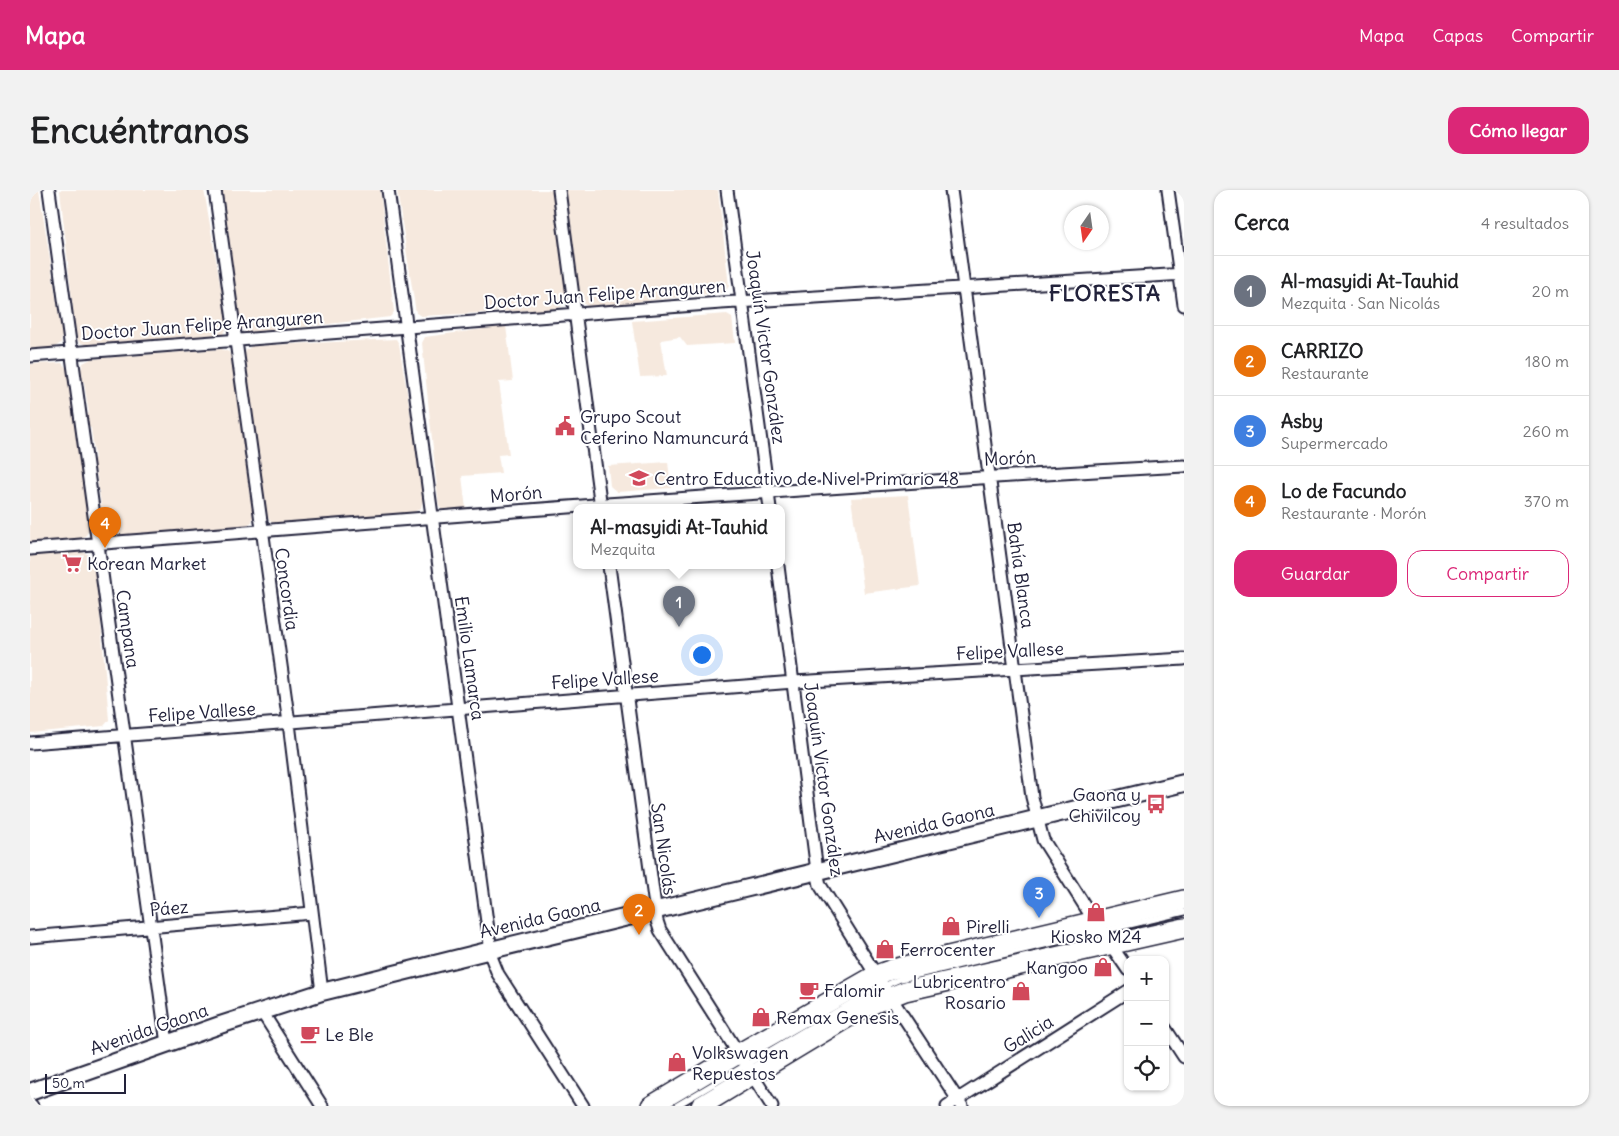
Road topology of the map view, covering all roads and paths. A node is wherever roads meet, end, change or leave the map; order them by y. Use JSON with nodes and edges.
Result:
{"nodes":[{"id":1,"x":50,"y":190,"type":"edge"},
{"id":2,"x":215,"y":190,"type":"edge"},
{"id":3,"x":388,"y":190,"type":"edge"},
{"id":4,"x":559,"y":190,"type":"edge"},
{"id":5,"x":727,"y":190,"type":"edge"},
{"id":6,"x":951,"y":190,"type":"edge"},
{"id":7,"x":1168,"y":190,"type":"edge"},
{"id":8,"x":1182,"y":274,"type":"edge"},
{"id":9,"x":964,"y":287,"type":"junction"},
{"id":10,"x":742,"y":301,"type":"junction"},
{"id":11,"x":1184,"y":305,"type":"edge"},
{"id":12,"x":576,"y":313,"type":"junction"},
{"id":13,"x":407,"y":327,"type":"junction"},
{"id":14,"x":236,"y":341,"type":"junction"},
{"id":15,"x":72,"y":353,"type":"junction"},
{"id":16,"x":30,"y":356,"type":"edge"},
{"id":17,"x":1184,"y":466,"type":"edge"},
{"id":18,"x":989,"y":477,"type":"junction"},
{"id":19,"x":768,"y":492,"type":"junction"},
{"id":20,"x":601,"y":504,"type":"edge"},
{"id":21,"x":625,"y":504,"type":"edge"},
{"id":22,"x":770,"y":504,"type":"edge"},
{"id":23,"x":573,"y":508,"type":"edge"},
{"id":24,"x":433,"y":518,"type":"junction"},
{"id":25,"x":262,"y":532,"type":"junction"},
{"id":26,"x":98,"y":544,"type":"junction"},
{"id":27,"x":30,"y":549,"type":"edge"},
{"id":28,"x":609,"y":569,"type":"edge"},
{"id":29,"x":778,"y":569,"type":"edge"},
{"id":30,"x":1184,"y":659,"type":"edge"},
{"id":31,"x":1016,"y":668,"type":"junction"},
{"id":32,"x":794,"y":682,"type":"junction"},
{"id":33,"x":626,"y":695,"type":"junction"},
{"id":34,"x":459,"y":708,"type":"junction"},
{"id":35,"x":289,"y":723,"type":"junction"},
{"id":36,"x":125,"y":735,"type":"junction"},
{"id":37,"x":30,"y":744,"type":"edge"},
{"id":38,"x":1184,"y":783,"type":"edge"},
{"id":39,"x":1038,"y":819,"type":"junction"},
{"id":40,"x":817,"y":871,"type":"junction"},
{"id":41,"x":1184,"y":900,"type":"edge"},
{"id":42,"x":655,"y":911,"type":"junction"},
{"id":43,"x":1184,"y":912,"type":"edge"},
{"id":44,"x":312,"y":913,"type":"junction"},
{"id":45,"x":151,"y":927,"type":"junction"},
{"id":46,"x":1184,"y":928,"type":"edge"},
{"id":47,"x":1102,"y":933,"type":"junction"},
{"id":48,"x":30,"y":937,"type":"edge"},
{"id":49,"x":491,"y":950,"type":"junction"},
{"id":50,"x":1124,"y":964,"type":"edge"},
{"id":51,"x":883,"y":985,"type":"junction"},
{"id":52,"x":322,"y":992,"type":"junction"},
{"id":53,"x":1124,"y":994,"type":"edge"},
{"id":54,"x":262,"y":1012,"type":"junction"},
{"id":55,"x":1169,"y":1034,"type":"edge"},
{"id":56,"x":167,"y":1044,"type":"junction"},
{"id":57,"x":1184,"y":1057,"type":"edge"},
{"id":58,"x":745,"y":1065,"type":"junction"},
{"id":59,"x":30,"y":1092,"type":"edge"},
{"id":60,"x":956,"y":1104,"type":"edge"},
{"id":61,"x":322,"y":1106,"type":"edge"},
{"id":62,"x":583,"y":1106,"type":"edge"},
{"id":63,"x":651,"y":1106,"type":"edge"},
{"id":64,"x":676,"y":1106,"type":"edge"},
{"id":65,"x":702,"y":1106,"type":"edge"},
{"id":66,"x":772,"y":1106,"type":"edge"}],
"edges":[{"from":1,"to":15,"type":"street","name":"Campana"},
{"from":2,"to":14,"type":"street","name":"Concordia"},
{"from":3,"to":13,"type":"street","name":"Emilio Lamarca"},
{"from":4,"to":12,"type":"street"},
{"from":5,"to":10,"type":"street","name":"Joaquín Victor González"},
{"from":6,"to":9,"type":"street","name":"Bahía Blanca"},
{"from":7,"to":8,"type":"street"},
{"from":8,"to":9,"type":"street","name":"Doctor Juan Felipe Aranguren"},
{"from":8,"to":11,"type":"street"},
{"from":9,"to":10,"type":"street","name":"Doctor Juan Felipe Aranguren"},
{"from":9,"to":18,"type":"street","name":"Bahía Blanca"},
{"from":10,"to":12,"type":"street","name":"Doctor Juan Felipe Aranguren"},
{"from":10,"to":19,"type":"street","name":"Joaquín Victor González"},
{"from":12,"to":13,"type":"street","name":"Doctor Juan Felipe Aranguren"},
{"from":12,"to":20,"type":"street"},
{"from":13,"to":14,"type":"street","name":"Doctor Juan Felipe Aranguren"},
{"from":13,"to":24,"type":"street","name":"Emilio Lamarca"},
{"from":14,"to":15,"type":"street","name":"Doctor Juan Felipe Aranguren"},
{"from":14,"to":25,"type":"street","name":"Concordia"},
{"from":15,"to":16,"type":"street","name":"Doctor Juan Felipe Aranguren"},
{"from":15,"to":26,"type":"street","name":"Campana"},
{"from":17,"to":18,"type":"street","name":"Morón"},
{"from":18,"to":19,"type":"street","name":"Morón"},
{"from":18,"to":31,"type":"street","name":"Bahía Blanca"},
{"from":19,"to":21,"type":"street","name":"Morón"},
{"from":19,"to":22,"type":"street","name":"Joaquín Victor González"},
{"from":23,"to":24,"type":"street","name":"Morón"},
{"from":24,"to":25,"type":"street","name":"Morón"},
{"from":24,"to":34,"type":"street","name":"Emilio Lamarca"},
{"from":25,"to":26,"type":"street","name":"Morón"},
{"from":25,"to":35,"type":"street","name":"Concordia"},
{"from":26,"to":27,"type":"street","name":"Morón"},
{"from":26,"to":36,"type":"street","name":"Campana"},
{"from":28,"to":33,"type":"street","name":"San Nicolás"},
{"from":29,"to":32,"type":"street","name":"Joaquín Victor González"},
{"from":30,"to":31,"type":"street","name":"Felipe Vallese"},
{"from":31,"to":32,"type":"street","name":"Felipe Vallese"},
{"from":31,"to":39,"type":"street","name":"Bahía Blanca"},
{"from":32,"to":33,"type":"street","name":"Felipe Vallese"},
{"from":32,"to":40,"type":"street","name":"Joaquín Victor González"},
{"from":33,"to":34,"type":"street","name":"Felipe Vallese"},
{"from":33,"to":42,"type":"street","name":"San Nicolás"},
{"from":34,"to":35,"type":"street","name":"Felipe Vallese"},
{"from":34,"to":49,"type":"street","name":"Emilio Lamarca"},
{"from":35,"to":36,"type":"street","name":"Felipe Vallese"},
{"from":35,"to":44,"type":"street","name":"Concordia"},
{"from":36,"to":37,"type":"street","name":"Felipe Vallese"},
{"from":36,"to":45,"type":"street","name":"Campana"},
{"from":38,"to":39,"type":"main road","name":"Avenida Gaona"},
{"from":39,"to":40,"type":"main road","name":"Avenida Gaona"},
{"from":39,"to":47,"type":"street","name":"Bahía Blanca"},
{"from":40,"to":42,"type":"main road","name":"Avenida Gaona"},
{"from":40,"to":51,"type":"street","name":"Joaquín Victor González"},
{"from":41,"to":47,"type":"main road"},
{"from":42,"to":49,"type":"main road","name":"Avenida Gaona"},
{"from":42,"to":58,"type":"street","name":"San Nicolás"},
{"from":43,"to":47,"type":"lane"},
{"from":44,"to":45,"type":"street","name":"Páez"},
{"from":44,"to":52,"type":"street","name":"Concordia"},
{"from":45,"to":48,"type":"street","name":"Páez"},
{"from":45,"to":56,"type":"street","name":"Campana"},
{"from":46,"to":47,"type":"main road"},
{"from":47,"to":50,"type":"street","name":"Bahía Blanca"},
{"from":47,"to":51,"type":"main road"},
{"from":47,"to":51,"type":"main road"},
{"from":49,"to":52,"type":"main road","name":"Avenida Gaona"},
{"from":49,"to":62,"type":"street","name":"Emilio Lamarca"},
{"from":51,"to":58,"type":"main road"},
{"from":51,"to":58,"type":"main road"},
{"from":51,"to":60,"type":"street","name":"Joaquín Victor González"},
{"from":52,"to":54,"type":"main road","name":"Avenida Gaona"},
{"from":53,"to":60,"type":"street","name":"Galicia"},
{"from":54,"to":56,"type":"main road","name":"Avenida Gaona"},
{"from":54,"to":61,"type":"street"},
{"from":55,"to":57,"type":"street"},
{"from":56,"to":59,"type":"main road","name":"Avenida Gaona"},
{"from":58,"to":63,"type":"main road"},
{"from":58,"to":64,"type":"lane"},
{"from":58,"to":65,"type":"main road"},
{"from":58,"to":66,"type":"street","name":"San Nicolás"}]}
